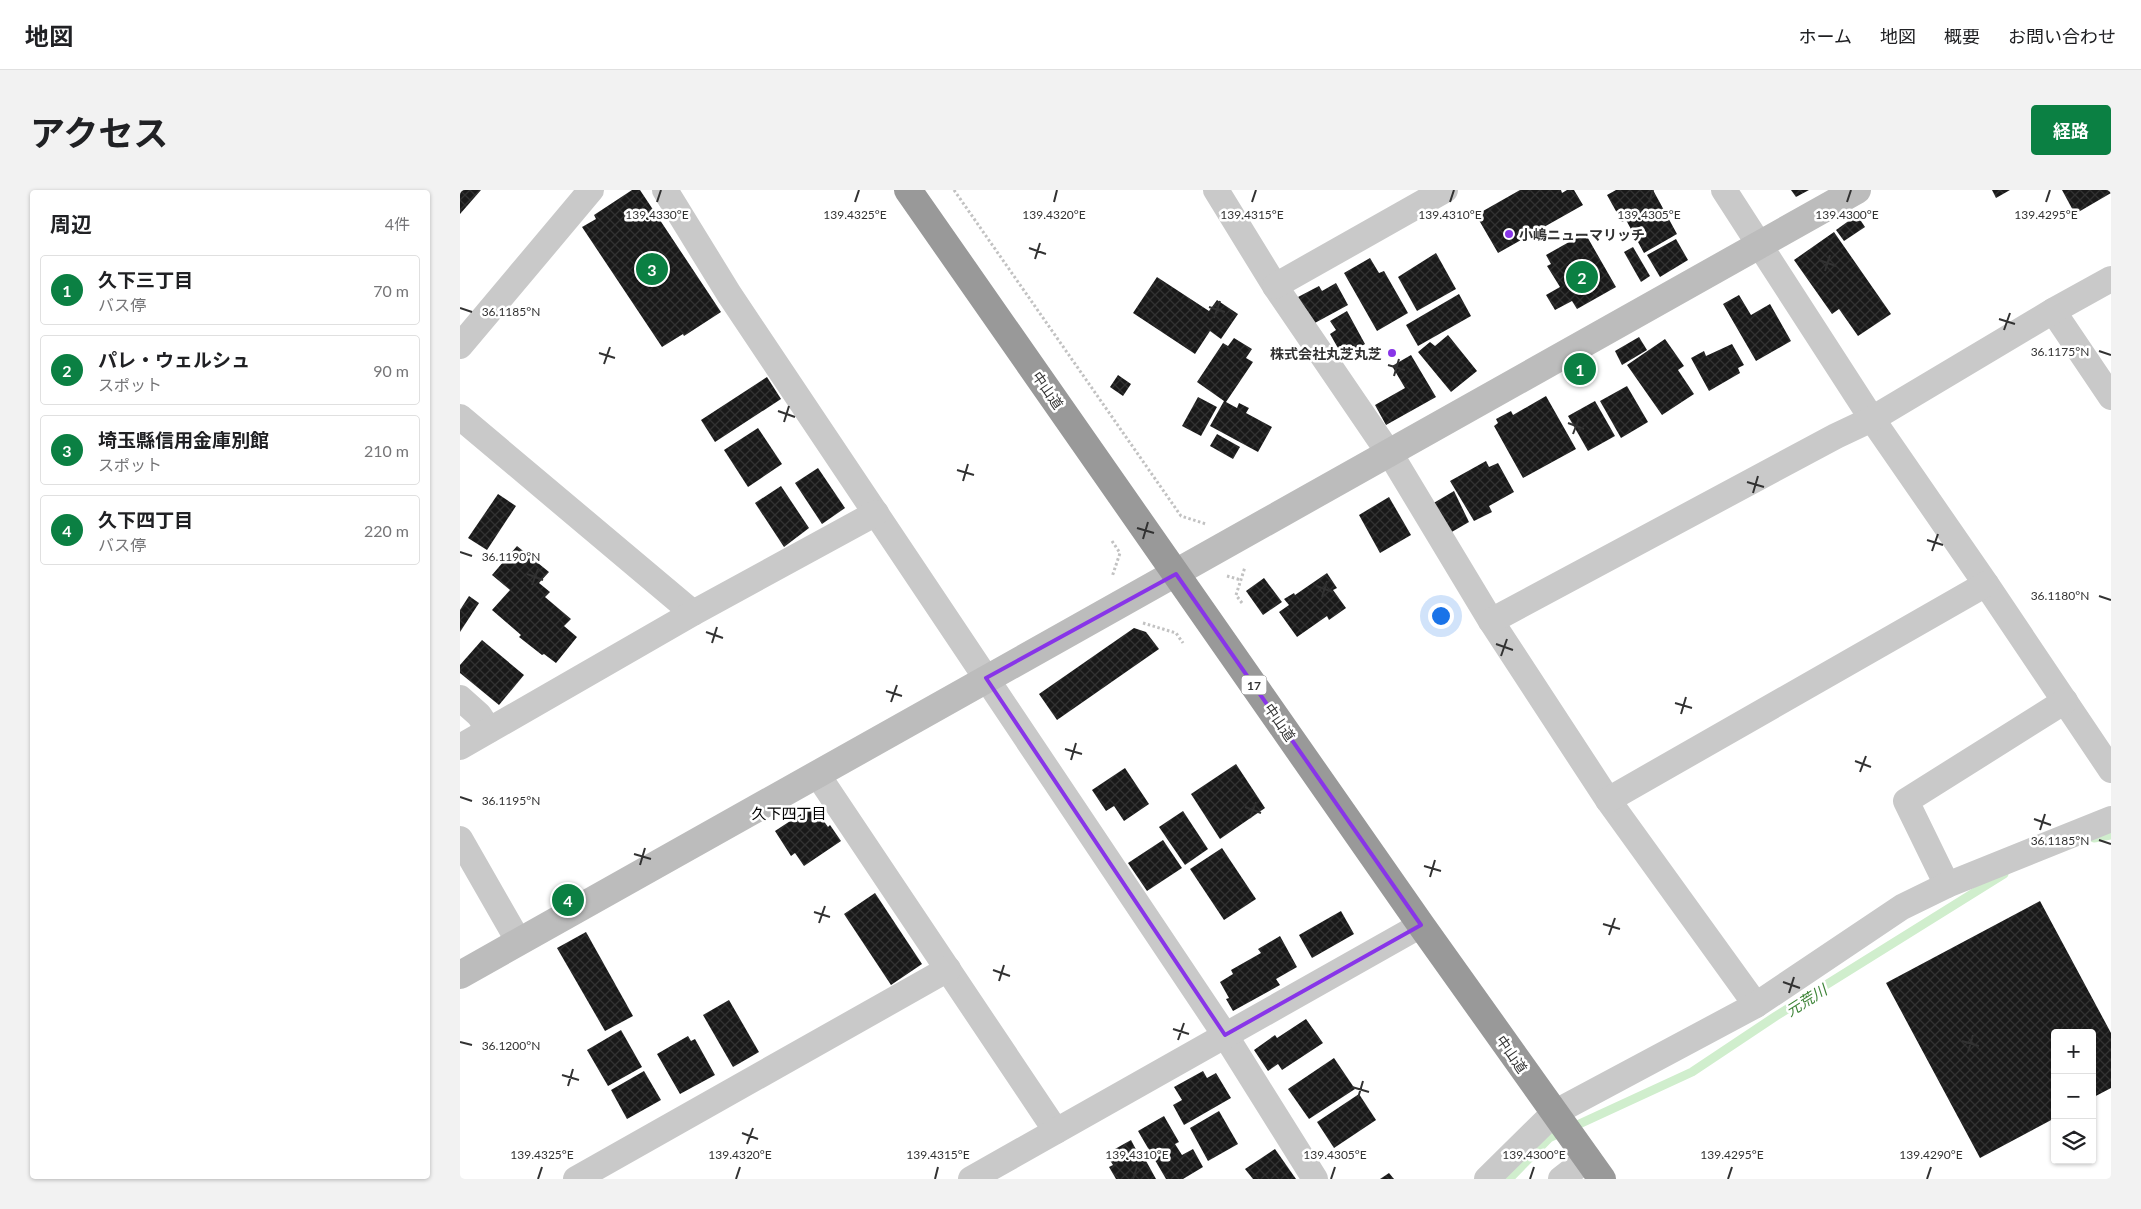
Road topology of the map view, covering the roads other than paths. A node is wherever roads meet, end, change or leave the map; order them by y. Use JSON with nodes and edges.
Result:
{"nodes":[{"id":1,"x":592,"y":190,"type":"edge"},
{"id":2,"x":665,"y":190,"type":"edge"},
{"id":3,"x":908,"y":190,"type":"edge"},
{"id":4,"x":1216,"y":190,"type":"edge"},
{"id":5,"x":1445,"y":190,"type":"edge"},
{"id":6,"x":1724,"y":190,"type":"edge"},
{"id":7,"x":1857,"y":190,"type":"edge"},
{"id":8,"x":1760,"y":245,"type":"junction"},
{"id":9,"x":2111,"y":278,"type":"edge"},
{"id":10,"x":1275,"y":286,"type":"junction"},
{"id":11,"x":2053,"y":311,"type":"junction"},
{"id":12,"x":460,"y":346,"type":"edge"},
{"id":13,"x":2111,"y":397,"type":"edge"},
{"id":14,"x":460,"y":417,"type":"edge"},
{"id":15,"x":1872,"y":419,"type":"junction"},
{"id":16,"x":1389,"y":454,"type":"junction"},
{"id":17,"x":876,"y":514,"type":"junction"},
{"id":18,"x":1176,"y":574,"type":"junction"},
{"id":19,"x":1986,"y":584,"type":"junction"},
{"id":20,"x":693,"y":614,"type":"junction"},
{"id":21,"x":1491,"y":621,"type":"junction"},
{"id":22,"x":986,"y":678,"type":"junction"},
{"id":23,"x":460,"y":698,"type":"edge"},
{"id":24,"x":2065,"y":701,"type":"junction"},
{"id":25,"x":488,"y":730,"type":"junction"},
{"id":26,"x":460,"y":747,"type":"edge"},
{"id":27,"x":2111,"y":770,"type":"edge"},
{"id":28,"x":817,"y":774,"type":"junction"},
{"id":29,"x":1608,"y":800,"type":"junction"},
{"id":30,"x":2111,"y":820,"type":"edge"},
{"id":31,"x":460,"y":839,"type":"edge"},
{"id":32,"x":1947,"y":885,"type":"junction"},
{"id":33,"x":1421,"y":925,"type":"junction"},
{"id":34,"x":519,"y":942,"type":"junction"},
{"id":35,"x":948,"y":969,"type":"junction"},
{"id":36,"x":460,"y":975,"type":"edge"},
{"id":37,"x":1756,"y":1004,"type":"junction"},
{"id":38,"x":1225,"y":1035,"type":"junction"},
{"id":39,"x":1554,"y":1113,"type":"junction"},
{"id":40,"x":1056,"y":1131,"type":"junction"},
{"id":41,"x":1595,"y":1168,"type":"edge"},
{"id":42,"x":981,"y":1177,"type":"edge"},
{"id":43,"x":576,"y":1179,"type":"edge"},
{"id":44,"x":1314,"y":1179,"type":"edge"},
{"id":45,"x":1487,"y":1179,"type":"edge"},
{"id":46,"x":1561,"y":1179,"type":"edge"}],
"edges":[{"from":1,"to":12,"type":"street"},
{"from":2,"to":17,"type":"street"},
{"from":3,"to":18,"type":"highway","name":"中山道","number":"17"},
{"from":4,"to":10,"type":"street"},
{"from":5,"to":10,"type":"street"},
{"from":6,"to":8,"type":"street"},
{"from":7,"to":8,"type":"street"},
{"from":8,"to":15,"type":"street"},
{"from":8,"to":16,"type":"street"},
{"from":9,"to":11,"type":"street"},
{"from":10,"to":16,"type":"street"},
{"from":11,"to":13,"type":"street"},
{"from":11,"to":15,"type":"street"},
{"from":14,"to":20,"type":"street"},
{"from":15,"to":19,"type":"street"},
{"from":15,"to":21,"type":"street"},
{"from":16,"to":18,"type":"street"},
{"from":16,"to":21,"type":"street"},
{"from":17,"to":20,"type":"street"},
{"from":17,"to":22,"type":"street"},
{"from":18,"to":22,"type":"street"},
{"from":18,"to":33,"type":"highway","name":"中山道","number":"17"},
{"from":19,"to":24,"type":"street"},
{"from":19,"to":29,"type":"street"},
{"from":20,"to":25,"type":"street"},
{"from":21,"to":29,"type":"street"},
{"from":22,"to":28,"type":"street"},
{"from":22,"to":38,"type":"street"},
{"from":23,"to":25,"type":"street"},
{"from":24,"to":27,"type":"street"},
{"from":24,"to":32,"type":"street"},
{"from":25,"to":26,"type":"street"},
{"from":28,"to":34,"type":"street"},
{"from":28,"to":35,"type":"street"},
{"from":29,"to":37,"type":"street"},
{"from":30,"to":32,"type":"street"},
{"from":31,"to":34,"type":"street"},
{"from":32,"to":37,"type":"street"},
{"from":33,"to":38,"type":"street"},
{"from":33,"to":39,"type":"highway","name":"中山道","number":"17"},
{"from":34,"to":36,"type":"street"},
{"from":35,"to":40,"type":"street"},
{"from":35,"to":43,"type":"street"},
{"from":37,"to":39,"type":"street"},
{"from":38,"to":40,"type":"street"},
{"from":38,"to":44,"type":"street"},
{"from":39,"to":41,"type":"highway","name":"中山道","number":"17"},
{"from":39,"to":45,"type":"street"},
{"from":40,"to":42,"type":"street"},
{"from":41,"to":46,"type":"street"}]}
